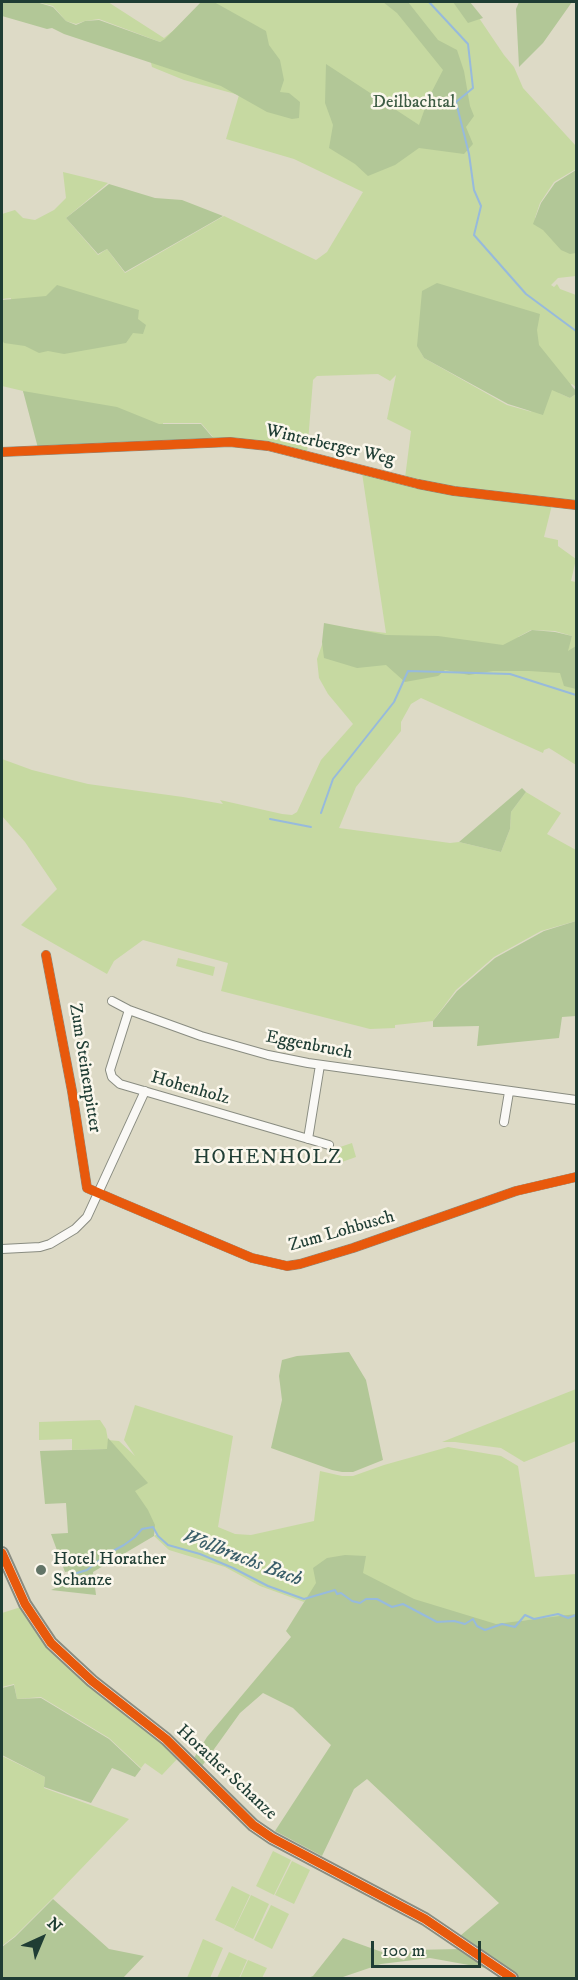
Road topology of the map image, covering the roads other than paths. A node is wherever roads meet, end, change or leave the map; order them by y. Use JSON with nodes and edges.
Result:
{"nodes":[{"id":1,"x":2,"y":452,"type":"edge"},
{"id":2,"x":576,"y":505,"type":"edge"},
{"id":3,"x":46,"y":955,"type":"dead end"},
{"id":4,"x":112,"y":1001,"type":"dead end"},
{"id":5,"x":129,"y":1010,"type":"junction"},
{"id":6,"x":320,"y":1065,"type":"junction"},
{"id":7,"x":145,"y":1091,"type":"junction"},
{"id":8,"x":509,"y":1092,"type":"junction"},
{"id":9,"x":576,"y":1100,"type":"edge"},
{"id":10,"x":504,"y":1122,"type":"dead end"},
{"id":11,"x":308,"y":1139,"type":"junction"},
{"id":12,"x":329,"y":1145,"type":"dead end"},
{"id":13,"x":576,"y":1177,"type":"edge"},
{"id":14,"x":87,"y":1188,"type":"joint"},
{"id":15,"x":98,"y":1193,"type":"junction"},
{"id":16,"x":2,"y":1249,"type":"edge"},
{"id":17,"x":2,"y":1553,"type":"edge"},
{"id":18,"x":512,"y":1978,"type":"edge"}],
"edges":[{"from":1,"to":2,"type":"street","name":"Winterberger Weg"},
{"from":3,"to":14,"type":"street","name":"Zum Steinenpitter"},
{"from":4,"to":5,"type":"street","name":"Eggenbruch"},
{"from":5,"to":6,"type":"street","name":"Eggenbruch"},
{"from":5,"to":7,"type":"street","name":"Hohenholz"},
{"from":6,"to":8,"type":"street","name":"Eggenbruch"},
{"from":6,"to":11,"type":"street"},
{"from":7,"to":11,"type":"street","name":"Hohenholz"},
{"from":7,"to":15,"type":"street"},
{"from":8,"to":9,"type":"street","name":"Eggenbruch"},
{"from":8,"to":10,"type":"street"},
{"from":11,"to":12,"type":"street","name":"Hohenholz"},
{"from":13,"to":15,"type":"street","name":"Zum Lohbusch"},
{"from":14,"to":15,"type":"street","name":"Zum Lohbusch"},
{"from":15,"to":16,"type":"street"},
{"from":17,"to":18,"type":"main road","name":"Horather Schanze"}]}
